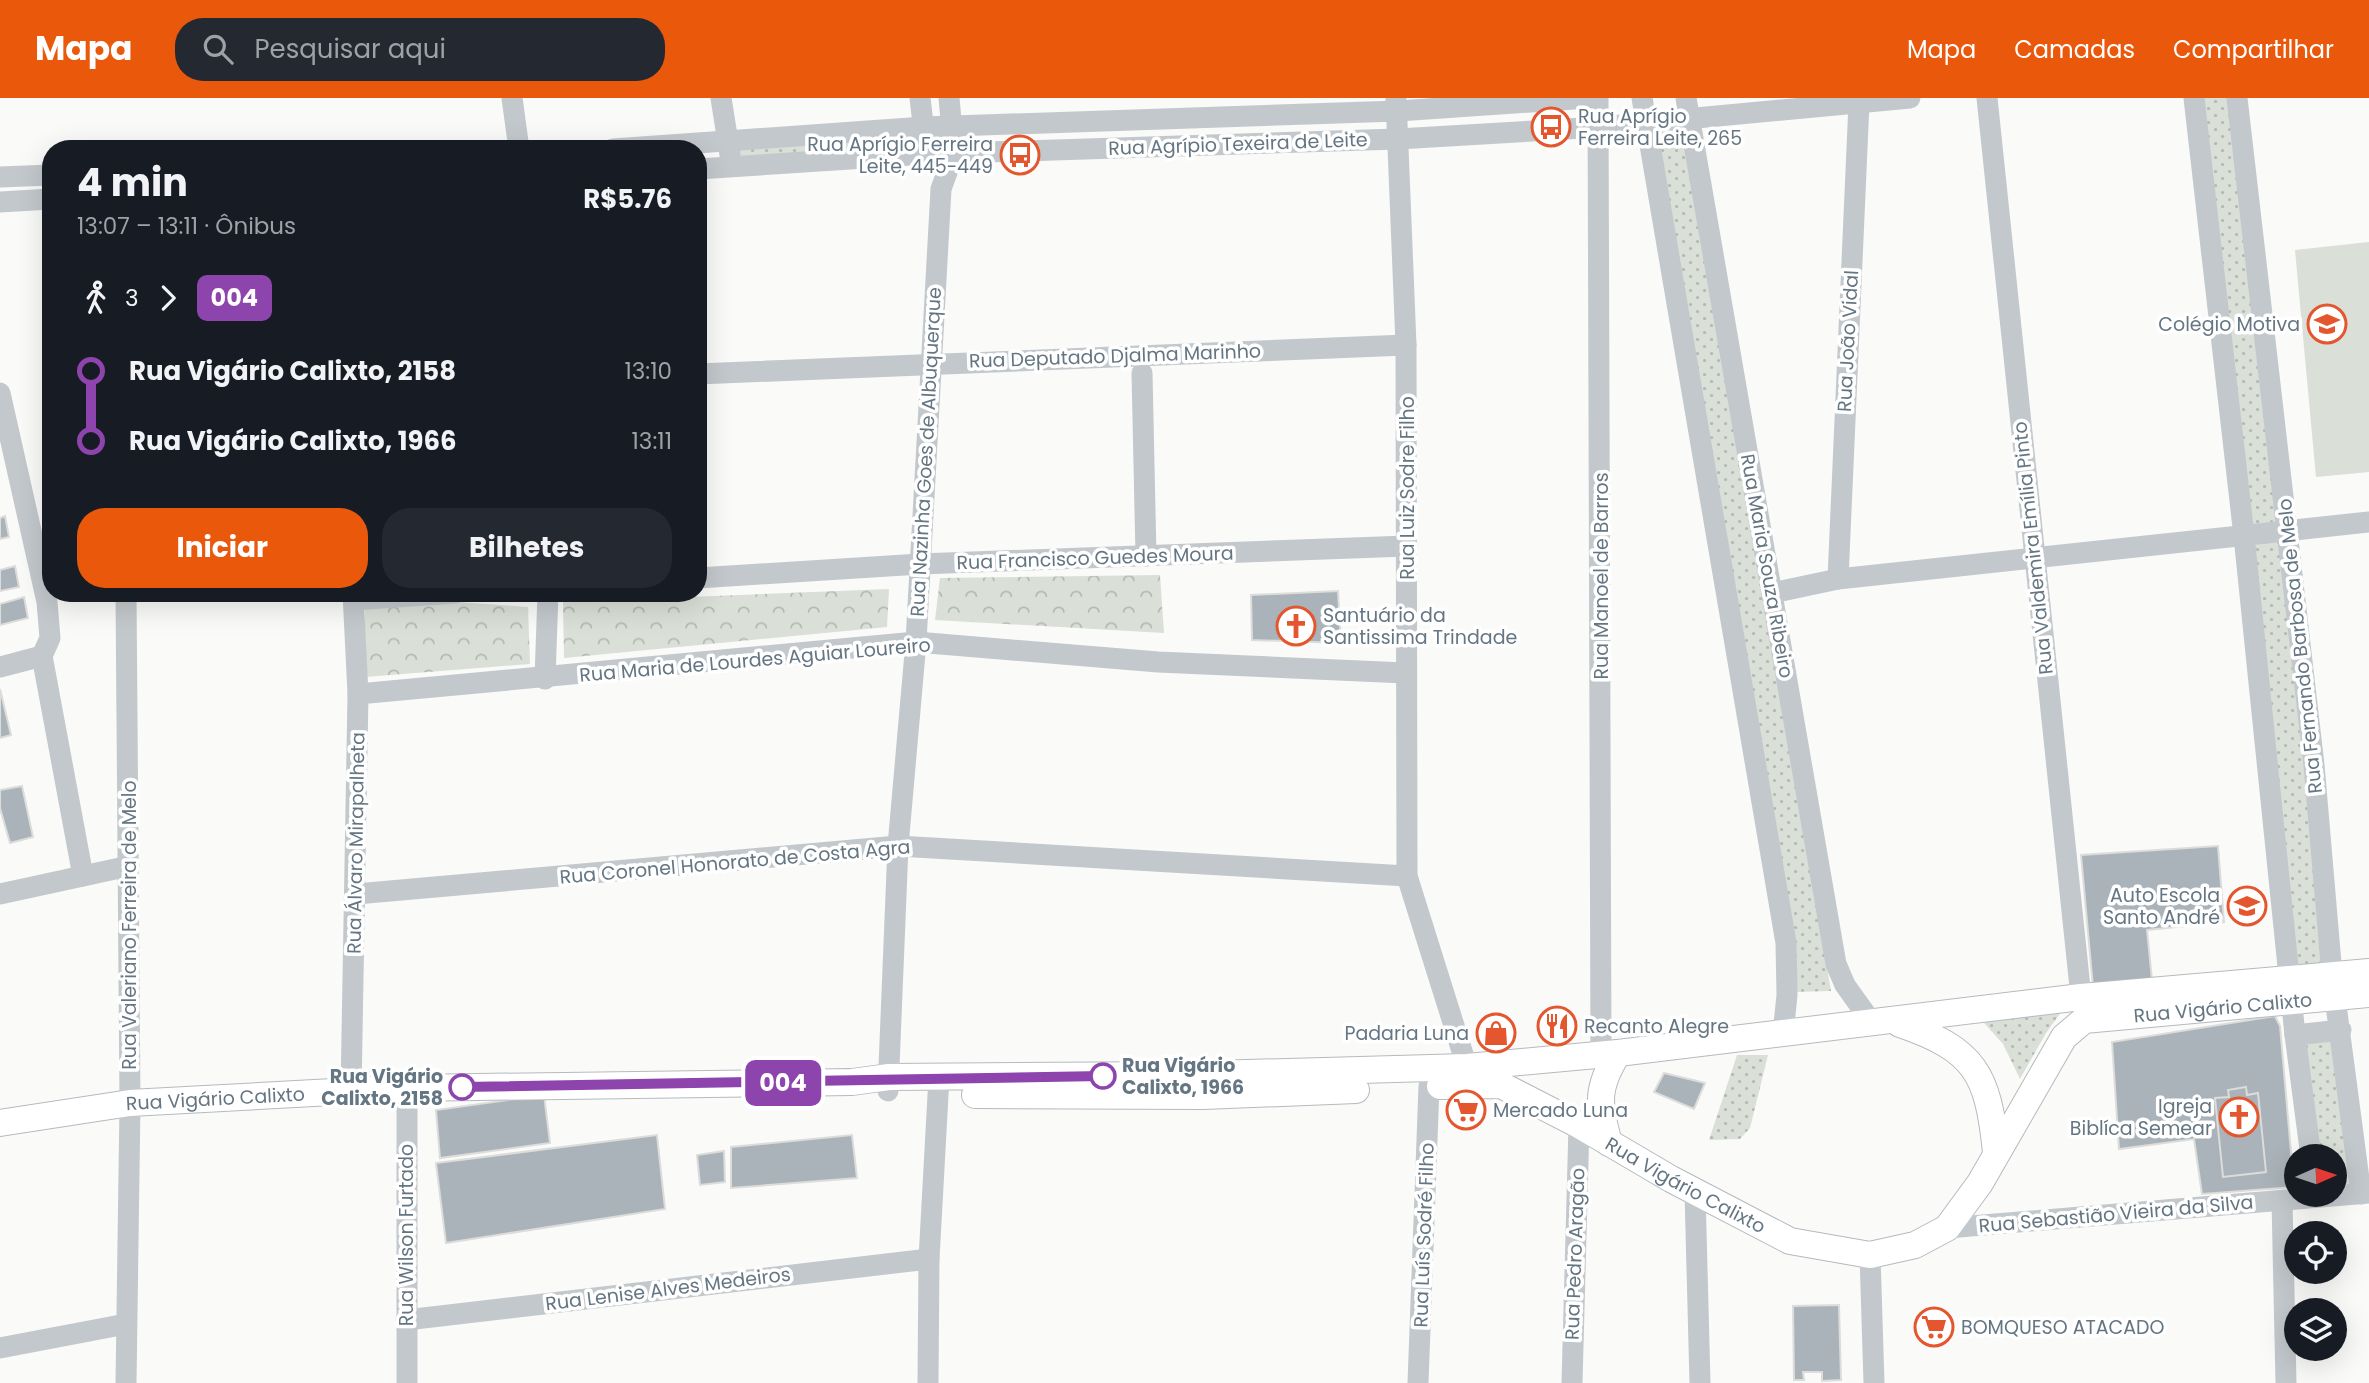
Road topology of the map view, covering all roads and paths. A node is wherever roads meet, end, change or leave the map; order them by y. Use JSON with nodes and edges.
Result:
{"nodes":[{"id":1,"x":512,"y":98,"type":"edge"},
{"id":2,"x":721,"y":98,"type":"edge"},
{"id":3,"x":920,"y":98,"type":"edge"},
{"id":4,"x":949,"y":98,"type":"edge"},
{"id":5,"x":1589,"y":98,"type":"edge"},
{"id":6,"x":1598,"y":98,"type":"edge"},
{"id":7,"x":1642,"y":98,"type":"edge"},
{"id":8,"x":1910,"y":98,"type":"edge"},
{"id":9,"x":1987,"y":98,"type":"edge"},
{"id":10,"x":2194,"y":98,"type":"edge"},
{"id":11,"x":2237,"y":98,"type":"edge"},
{"id":12,"x":1859,"y":103,"type":"junction"},
{"id":13,"x":1397,"y":104,"type":"edge"},
{"id":14,"x":1184,"y":108,"type":"edge"},
{"id":15,"x":1688,"y":108,"type":"edge"},
{"id":16,"x":1646,"y":124,"type":"junction"},
{"id":17,"x":924,"y":127,"type":"junction"},
{"id":18,"x":953,"y":127,"type":"junction"},
{"id":19,"x":1600,"y":127,"type":"junction"},
{"id":20,"x":1398,"y":139,"type":"junction"},
{"id":21,"x":518,"y":140,"type":"edge"},
{"id":22,"x":728,"y":141,"type":"junction"},
{"id":23,"x":707,"y":142,"type":"edge"},
{"id":24,"x":1188,"y":146,"type":"junction"},
{"id":25,"x":954,"y":153,"type":"junction"},
{"id":26,"x":927,"y":154,"type":"junction"},
{"id":27,"x":731,"y":167,"type":"junction"},
{"id":28,"x":707,"y":169,"type":"edge"},
{"id":29,"x":42,"y":175,"type":"edge"},
{"id":30,"x":0,"y":177,"type":"edge"},
{"id":31,"x":941,"y":189,"type":"junction"},
{"id":32,"x":42,"y":200,"type":"edge"},
{"id":33,"x":0,"y":202,"type":"edge"},
{"id":34,"x":1406,"y":345,"type":"junction"},
{"id":35,"x":931,"y":363,"type":"junction"},
{"id":36,"x":1142,"y":373,"type":"dead end"},
{"id":37,"x":707,"y":374,"type":"edge"},
{"id":38,"x":0,"y":393,"type":"edge"},
{"id":39,"x":2369,"y":522,"type":"edge"},
{"id":40,"x":2287,"y":531,"type":"junction"},
{"id":41,"x":2244,"y":536,"type":"junction"},
{"id":42,"x":1407,"y":546,"type":"junction"},
{"id":43,"x":1146,"y":555,"type":"junction"},
{"id":44,"x":2034,"y":560,"type":"junction"},
{"id":45,"x":920,"y":564,"type":"junction"},
{"id":46,"x":707,"y":577,"type":"edge"},
{"id":47,"x":1838,"y":579,"type":"junction"},
{"id":48,"x":42,"y":582,"type":"edge"},
{"id":49,"x":1772,"y":593,"type":"junction"},
{"id":50,"x":46,"y":602,"type":"edge"},
{"id":51,"x":126,"y":602,"type":"edge"},
{"id":52,"x":353,"y":602,"type":"edge"},
{"id":53,"x":548,"y":602,"type":"edge"},
{"id":54,"x":916,"y":642,"type":"junction"},
{"id":55,"x":42,"y":656,"type":"junction"},
{"id":56,"x":0,"y":667,"type":"edge"},
{"id":57,"x":1405,"y":673,"type":"junction"},
{"id":58,"x":545,"y":679,"type":"junction"},
{"id":59,"x":358,"y":694,"type":"junction"},
{"id":60,"x":898,"y":846,"type":"junction"},
{"id":61,"x":129,"y":866,"type":"junction"},
{"id":62,"x":83,"y":876,"type":"junction"},
{"id":63,"x":1407,"y":876,"type":"junction"},
{"id":64,"x":0,"y":894,"type":"edge"},
{"id":65,"x":356,"y":894,"type":"junction"},
{"id":66,"x":2369,"y":972,"type":"edge"},
{"id":67,"x":2335,"y":986,"type":"junction"},
{"id":68,"x":2290,"y":990,"type":"junction"},
{"id":69,"x":2369,"y":994,"type":"edge"},
{"id":70,"x":2081,"y":998,"type":"junction"},
{"id":71,"x":1883,"y":1023,"type":"junction"},
{"id":72,"x":2341,"y":1030,"type":"junction"},
{"id":73,"x":1783,"y":1034,"type":"junction"},
{"id":74,"x":2295,"y":1035,"type":"junction"},
{"id":75,"x":1610,"y":1054,"type":"junction"},
{"id":76,"x":1467,"y":1067,"type":"junction"},
{"id":77,"x":888,"y":1084,"type":"junction"},
{"id":78,"x":938,"y":1086,"type":"junction"},
{"id":79,"x":1429,"y":1086,"type":"junction"},
{"id":80,"x":407,"y":1088,"type":"junction"},
{"id":81,"x":351,"y":1092,"type":"junction"},
{"id":82,"x":130,"y":1103,"type":"junction"},
{"id":83,"x":0,"y":1122,"type":"edge"},
{"id":84,"x":1579,"y":1125,"type":"junction"},
{"id":85,"x":1609,"y":1143,"type":"junction"},
{"id":86,"x":2309,"y":1144,"type":"edge"},
{"id":87,"x":1996,"y":1152,"type":"junction"},
{"id":88,"x":1695,"y":1192,"type":"junction"},
{"id":89,"x":2365,"y":1194,"type":"edge"},
{"id":90,"x":2347,"y":1195,"type":"edge"},
{"id":91,"x":2281,"y":1201,"type":"junction"},
{"id":92,"x":2284,"y":1201,"type":"edge"},
{"id":93,"x":1947,"y":1228,"type":"junction"},
{"id":94,"x":1870,"y":1255,"type":"junction"},
{"id":95,"x":929,"y":1259,"type":"junction"},
{"id":96,"x":406,"y":1320,"type":"junction"},
{"id":97,"x":127,"y":1324,"type":"junction"},
{"id":98,"x":0,"y":1348,"type":"edge"},
{"id":99,"x":126,"y":1383,"type":"edge"},
{"id":100,"x":407,"y":1383,"type":"edge"},
{"id":101,"x":929,"y":1383,"type":"edge"},
{"id":102,"x":1418,"y":1383,"type":"edge"},
{"id":103,"x":1572,"y":1383,"type":"edge"},
{"id":104,"x":1700,"y":1383,"type":"edge"},
{"id":105,"x":1874,"y":1383,"type":"edge"},
{"id":106,"x":2286,"y":1383,"type":"edge"}],
"edges":[{"from":1,"to":21,"type":"street"},
{"from":2,"to":22,"type":"street"},
{"from":3,"to":17,"type":"street","name":"Rua Nazinha Goes de Albuquerque"},
{"from":4,"to":18,"type":"street"},
{"from":5,"to":13,"type":"street","name":"Rua Agrípio Texeira de Leite"},
{"from":6,"to":19,"type":"street","name":"Rua Manoel de Barros"},
{"from":7,"to":16,"type":"street"},
{"from":8,"to":12,"type":"street","name":"Rua Agrípio Texeira de Leite"},
{"from":9,"to":44,"type":"street","name":"Rua Valdemira Emília Pinto"},
{"from":10,"to":41,"type":"street"},
{"from":11,"to":40,"type":"street","name":"Rua Fernando Barbosa de Melo"},
{"from":12,"to":15,"type":"street","name":"Rua Agrípio Texeira de Leite"},
{"from":12,"to":47,"type":"street","name":"Rua João Vidal"},
{"from":13,"to":14,"type":"street","name":"Rua Agrípio Texeira de Leite"},
{"from":13,"to":20,"type":"street","name":"Rua Luiz Sodre Filho"},
{"from":14,"to":18,"type":"street","name":"Rua Agrípio Texeira de Leite"},
{"from":14,"to":24,"type":"street"},
{"from":15,"to":16,"type":"street","name":"Rua Agrípio Texeira de Leite"},
{"from":15,"to":49,"type":"street","name":"Rua Maria Souza Ribeiro"},
{"from":16,"to":19,"type":"street","name":"Rua Agrípio Texeira de Leite"},
{"from":16,"to":73,"type":"street"},
{"from":17,"to":18,"type":"street","name":"Rua Agrípio Texeira de Leite"},
{"from":17,"to":22,"type":"street","name":"Rua Agrípio Texeira de Leite"},
{"from":17,"to":26,"type":"street","name":"Rua Nazinha Goes de Albuquerque"},
{"from":18,"to":25,"type":"street"},
{"from":19,"to":20,"type":"street","name":"Rua Agrípio Texeira de Leite"},
{"from":19,"to":75,"type":"street","name":"Rua Manoel de Barros"},
{"from":20,"to":24,"type":"street","name":"Rua Agrípio Texeira de Leite"},
{"from":20,"to":34,"type":"street","name":"Rua Luiz Sodre Filho"},
{"from":22,"to":23,"type":"street","name":"Rua Agrípio Texeira de Leite"},
{"from":22,"to":27,"type":"street"},
{"from":24,"to":25,"type":"street","name":"Rua Agrípio Texeira de Leite"},
{"from":25,"to":26,"type":"street","name":"Rua Agrípio Texeira de Leite"},
{"from":25,"to":31,"type":"street","name":"Rua Nazinha Goes de Albuquerque"},
{"from":26,"to":27,"type":"street","name":"Rua Agrípio Texeira de Leite"},
{"from":26,"to":31,"type":"street","name":"Rua Nazinha Goes de Albuquerque"},
{"from":27,"to":28,"type":"street","name":"Rua Agrípio Texeira de Leite"},
{"from":29,"to":30,"type":"street"},
{"from":31,"to":35,"type":"street","name":"Rua Nazinha Goes de Albuquerque"},
{"from":32,"to":33,"type":"street"},
{"from":34,"to":35,"type":"street","name":"Rua Deputado Djalma Marinho"},
{"from":34,"to":42,"type":"street","name":"Rua Luiz Sodre Filho"},
{"from":35,"to":37,"type":"street","name":"Rua Deputado Djalma Marinho"},
{"from":35,"to":45,"type":"street","name":"Rua Nazinha Goes de Albuquerque"},
{"from":36,"to":43,"type":"street"},
{"from":38,"to":48,"type":"street"},
{"from":39,"to":40,"type":"street"},
{"from":40,"to":41,"type":"street"},
{"from":40,"to":67,"type":"street","name":"Rua Fernando Barbosa de Melo"},
{"from":41,"to":44,"type":"street"},
{"from":41,"to":68,"type":"street"},
{"from":42,"to":43,"type":"street","name":"Rua Francisco Guedes Moura"},
{"from":42,"to":57,"type":"street","name":"Rua Luiz Sodre Filho"},
{"from":43,"to":45,"type":"street","name":"Rua Francisco Guedes Moura"},
{"from":44,"to":47,"type":"street"},
{"from":44,"to":70,"type":"street","name":"Rua Valdemira Emília Pinto"},
{"from":45,"to":46,"type":"street","name":"Rua Francisco Guedes Moura"},
{"from":45,"to":54,"type":"street","name":"Rua Nazinha Goes de Albuquerque"},
{"from":47,"to":49,"type":"street"},
{"from":49,"to":71,"type":"street","name":"Rua Maria Souza Ribeiro"},
{"from":50,"to":55,"type":"street"},
{"from":51,"to":61,"type":"street","name":"Rua Valeriano Ferreira de Melo"},
{"from":52,"to":59,"type":"street","name":"Rua Álvaro Mirapalheta"},
{"from":53,"to":58,"type":"street"},
{"from":54,"to":57,"type":"street","name":"Rua Maria de Lourdes Aguiar Loureiro"},
{"from":54,"to":58,"type":"street","name":"Rua Maria de Lourdes Aguiar Loureiro"},
{"from":54,"to":60,"type":"street","name":"Rua Nazinha Goes de Albuquerque"},
{"from":55,"to":56,"type":"street"},
{"from":55,"to":62,"type":"street"},
{"from":57,"to":63,"type":"street","name":"Rua Luiz Sodre Filho"},
{"from":58,"to":59,"type":"street","name":"Rua Maria de Lourdes Aguiar Loureiro"},
{"from":59,"to":65,"type":"street","name":"Rua Álvaro Mirapalheta"},
{"from":60,"to":63,"type":"street","name":"Rua Coronel Honorato de Costa Agra"},
{"from":60,"to":65,"type":"street","name":"Rua Coronel Honorato de Costa Agra"},
{"from":60,"to":77,"type":"street","name":"Rua Nazinha Goes de Albuquerque"},
{"from":61,"to":62,"type":"street"},
{"from":61,"to":82,"type":"street","name":"Rua Valeriano Ferreira de Melo"},
{"from":62,"to":64,"type":"street"},
{"from":63,"to":76,"type":"street","name":"Rua Luiz Sodre Filho"},
{"from":65,"to":81,"type":"street","name":"Rua Álvaro Mirapalheta"},
{"from":66,"to":67,"type":"main road","name":"Rua Vigário Calixto"},
{"from":67,"to":68,"type":"main road","name":"Rua Vigário Calixto"},
{"from":67,"to":69,"type":"main road","name":"Rua Vigário Calixto"},
{"from":67,"to":72,"type":"street","name":"Rua Fernando Barbosa de Melo"},
{"from":68,"to":70,"type":"main road","name":"Rua Vigário Calixto"},
{"from":68,"to":74,"type":"street"},
{"from":68,"to":87,"type":"main road","name":"Rua Vigário Calixto"},
{"from":70,"to":71,"type":"main road","name":"Rua Vigário Calixto"},
{"from":71,"to":73,"type":"main road","name":"Rua Vigário Calixto"},
{"from":71,"to":87,"type":"main road"},
{"from":72,"to":74,"type":"street"},
{"from":72,"to":89,"type":"street","name":"Rua Fernando Barbosa de Melo"},
{"from":73,"to":75,"type":"main road","name":"Rua Vigário Calixto"},
{"from":74,"to":86,"type":"street"},
{"from":75,"to":76,"type":"main road","name":"Rua Vigário Calixto"},
{"from":75,"to":85,"type":"main road"},
{"from":76,"to":78,"type":"main road","name":"Rua Vigário Calixto"},
{"from":77,"to":78,"type":"main road","name":"Rua Vigário Calixto"},
{"from":77,"to":80,"type":"main road","name":"Rua Vigário Calixto"},
{"from":78,"to":79,"type":"main road","name":"Rua Vigário Calixto"},
{"from":78,"to":95,"type":"street"},
{"from":79,"to":84,"type":"main road","name":"Rua Vigário Calixto"},
{"from":79,"to":102,"type":"street","name":"Rua Luís Sodré Filho"},
{"from":80,"to":81,"type":"main road","name":"Rua Vigário Calixto"},
{"from":80,"to":96,"type":"street","name":"Rua Wilson Furtado"},
{"from":81,"to":82,"type":"main road","name":"Rua Vigário Calixto"},
{"from":82,"to":83,"type":"main road","name":"Rua Vigário Calixto"},
{"from":82,"to":97,"type":"street","name":"Rua Valeriano Ferreira de Melo"},
{"from":84,"to":85,"type":"main road","name":"Rua Vigário Calixto"},
{"from":84,"to":103,"type":"street","name":"Rua Pedro Aragão"},
{"from":85,"to":88,"type":"main road","name":"Rua Vigário Calixto"},
{"from":87,"to":93,"type":"main road","name":"Rua Vigário Calixto"},
{"from":88,"to":94,"type":"main road","name":"Rua Vigário Calixto"},
{"from":88,"to":104,"type":"street"},
{"from":89,"to":90,"type":"street","name":"Rua Sebastião Vieira da Silva"},
{"from":91,"to":92,"type":"street","name":"Rua Sebastião Vieira da Silva"},
{"from":91,"to":93,"type":"street","name":"Rua Sebastião Vieira da Silva"},
{"from":91,"to":106,"type":"street"},
{"from":93,"to":94,"type":"main road","name":"Rua Vigário Calixto"},
{"from":94,"to":105,"type":"street"},
{"from":95,"to":96,"type":"street","name":"Rua Lenise Alves Medeiros"},
{"from":95,"to":101,"type":"street"},
{"from":96,"to":100,"type":"street","name":"Rua Wilson Furtado"},
{"from":97,"to":98,"type":"street"},
{"from":97,"to":99,"type":"street","name":"Rua Valeriano Ferreira de Melo"}]}
